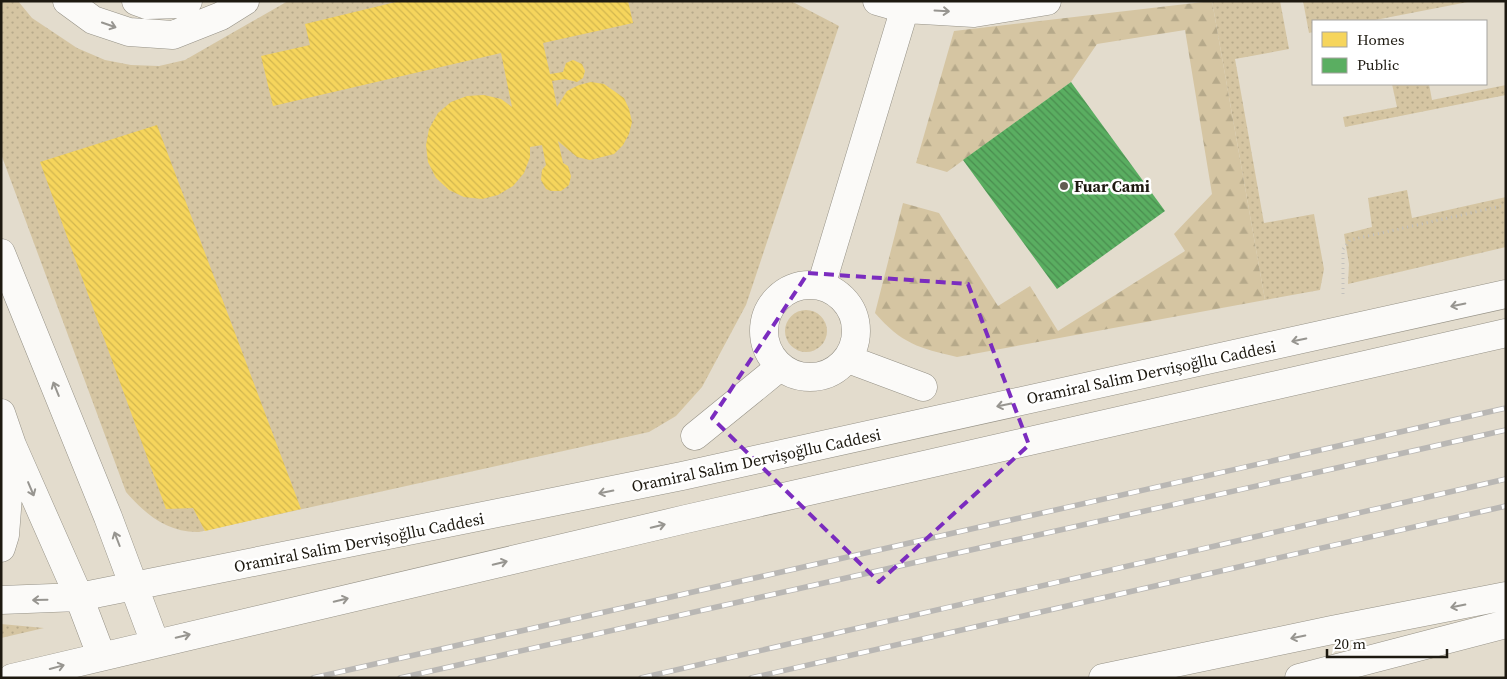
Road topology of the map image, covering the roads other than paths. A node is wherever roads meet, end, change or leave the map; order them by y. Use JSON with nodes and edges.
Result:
{"nodes":[{"id":1,"x":67,"y":1,"type":"edge"},
{"id":2,"x":136,"y":1,"type":"edge"},
{"id":3,"x":188,"y":1,"type":"edge"},
{"id":4,"x":245,"y":1,"type":"edge"},
{"id":5,"x":877,"y":1,"type":"edge"},
{"id":6,"x":1047,"y":1,"type":"edge"},
{"id":7,"x":906,"y":5,"type":"edge"},
{"id":8,"x":1,"y":253,"type":"edge"},
{"id":9,"x":821,"y":286,"type":"junction"},
{"id":10,"x":1506,"y":294,"type":"edge"},
{"id":11,"x":1506,"y":332,"type":"edge"},
{"id":12,"x":848,"y":359,"type":"junction"},
{"id":13,"x":780,"y":367,"type":"junction"},
{"id":14,"x":923,"y":387,"type":"dead end"},
{"id":15,"x":1,"y":413,"type":"edge"},
{"id":16,"x":695,"y":436,"type":"dead end"},
{"id":17,"x":12,"y":445,"type":"junction"},
{"id":18,"x":1,"y":548,"type":"edge"},
{"id":19,"x":134,"y":585,"type":"junction"},
{"id":20,"x":1506,"y":596,"type":"edge"},
{"id":21,"x":79,"y":597,"type":"junction"},
{"id":22,"x":1,"y":600,"type":"edge"},
{"id":23,"x":1506,"y":624,"type":"edge"},
{"id":24,"x":155,"y":643,"type":"junction"},
{"id":25,"x":101,"y":655,"type":"junction"},
{"id":26,"x":12,"y":678,"type":"edge"},
{"id":27,"x":1103,"y":678,"type":"edge"},
{"id":28,"x":1299,"y":678,"type":"edge"}],
"edges":[{"from":1,"to":4,"type":"main road","one_way":true},
{"from":2,"to":3,"type":"main road"},
{"from":5,"to":7,"type":"main road"},
{"from":7,"to":6,"type":"main road","one_way":true},
{"from":7,"to":9,"type":"main road"},
{"from":19,"to":8,"type":"main road","one_way":true},
{"from":9,"to":12,"type":"main road"},
{"from":9,"to":13,"type":"main road"},
{"from":10,"to":19,"type":"main road","name":"Oramiral Salim Dervişoğllu Caddesi","one_way":true},
{"from":24,"to":11,"type":"main road","one_way":true},
{"from":12,"to":13,"type":"main road"},
{"from":12,"to":14,"type":"main road"},
{"from":13,"to":16,"type":"main road"},
{"from":15,"to":17,"type":"main road"},
{"from":17,"to":18,"type":"main road"},
{"from":17,"to":21,"type":"main road","one_way":true},
{"from":19,"to":21,"type":"main road","name":"Oramiral Salim Dervişoğllu Caddesi"},
{"from":19,"to":24,"type":"main road"},
{"from":20,"to":27,"type":"main road","one_way":true},
{"from":21,"to":22,"type":"main road","name":"Oramiral Salim Dervişoğllu Caddesi","one_way":true},
{"from":21,"to":25,"type":"main road"},
{"from":23,"to":28,"type":"main road"},
{"from":24,"to":25,"type":"main road"},
{"from":26,"to":25,"type":"main road","one_way":true}]}
